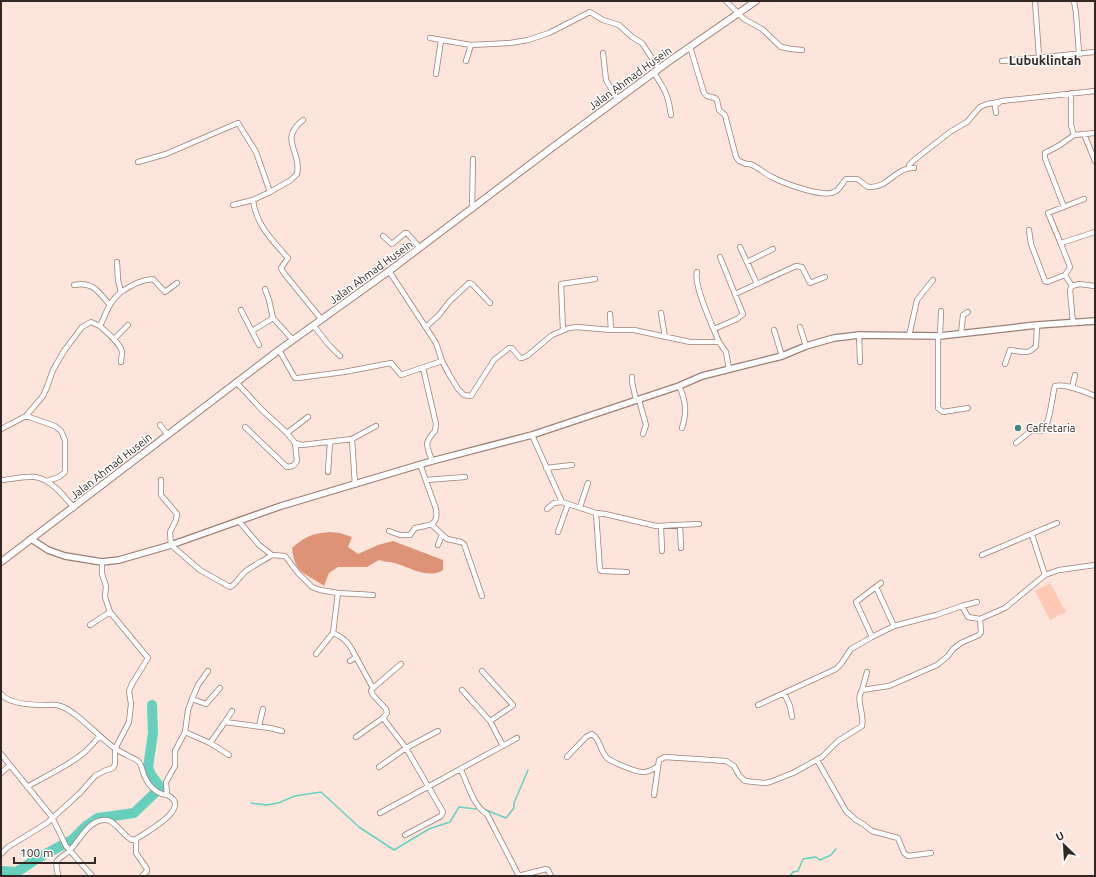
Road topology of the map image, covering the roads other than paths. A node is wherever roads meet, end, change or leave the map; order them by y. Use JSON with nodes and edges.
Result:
{"nodes":[{"id":1,"x":726,"y":1,"type":"edge"},
{"id":2,"x":756,"y":1,"type":"edge"},
{"id":3,"x":1035,"y":1,"type":"edge"},
{"id":4,"x":1074,"y":1,"type":"edge"},
{"id":5,"x":737,"y":14,"type":"junction"},
{"id":6,"x":430,"y":38,"type":"dead end"},
{"id":7,"x":441,"y":40,"type":"junction"},
{"id":8,"x":471,"y":45,"type":"junction"},
{"id":9,"x":690,"y":47,"type":"junction"},
{"id":10,"x":802,"y":50,"type":"dead end"},
{"id":11,"x":1095,"y":52,"type":"edge"},
{"id":12,"x":603,"y":53,"type":"dead end"},
{"id":13,"x":1078,"y":53,"type":"junction"},
{"id":14,"x":1039,"y":57,"type":"junction"},
{"id":15,"x":466,"y":61,"type":"dead end"},
{"id":16,"x":1002,"y":61,"type":"dead end"},
{"id":17,"x":656,"y":71,"type":"junction"},
{"id":18,"x":436,"y":74,"type":"dead end"},
{"id":19,"x":1095,"y":91,"type":"edge"},
{"id":20,"x":1071,"y":93,"type":"junction"},
{"id":21,"x":618,"y":100,"type":"junction"},
{"id":22,"x":999,"y":102,"type":"junction"},
{"id":23,"x":996,"y":113,"type":"dead end"},
{"id":24,"x":671,"y":115,"type":"dead end"},
{"id":25,"x":303,"y":120,"type":"dead end"},
{"id":26,"x":1095,"y":133,"type":"edge"},
{"id":27,"x":1084,"y":134,"type":"junction"},
{"id":28,"x":1074,"y":135,"type":"junction"},
{"id":29,"x":473,"y":159,"type":"dead end"},
{"id":30,"x":1095,"y":161,"type":"edge"},
{"id":31,"x":138,"y":162,"type":"dead end"},
{"id":32,"x":270,"y":192,"type":"junction"},
{"id":33,"x":1084,"y":199,"type":"dead end"},
{"id":34,"x":253,"y":200,"type":"junction"},
{"id":35,"x":233,"y":205,"type":"dead end"},
{"id":36,"x":1064,"y":207,"type":"junction"},
{"id":37,"x":472,"y":209,"type":"junction"},
{"id":38,"x":1029,"y":230,"type":"dead end"},
{"id":39,"x":1095,"y":232,"type":"edge"},
{"id":40,"x":383,"y":236,"type":"dead end"},
{"id":41,"x":1061,"y":244,"type":"junction"},
{"id":42,"x":740,"y":247,"type":"dead end"},
{"id":43,"x":420,"y":248,"type":"junction"},
{"id":44,"x":773,"y":249,"type":"dead end"},
{"id":45,"x":720,"y":257,"type":"dead end"},
{"id":46,"x":117,"y":262,"type":"dead end"},
{"id":47,"x":747,"y":262,"type":"junction"},
{"id":48,"x":389,"y":271,"type":"junction"},
{"id":49,"x":697,"y":272,"type":"dead end"},
{"id":50,"x":1065,"y":275,"type":"junction"},
{"id":51,"x":825,"y":277,"type":"dead end"},
{"id":52,"x":595,"y":279,"type":"dead end"},
{"id":53,"x":933,"y":280,"type":"dead end"},
{"id":54,"x":177,"y":283,"type":"dead end"},
{"id":55,"x":757,"y":284,"type":"junction"},
{"id":56,"x":74,"y":285,"type":"dead end"},
{"id":57,"x":1072,"y":286,"type":"junction"},
{"id":58,"x":1095,"y":286,"type":"edge"},
{"id":59,"x":265,"y":289,"type":"dead end"},
{"id":60,"x":121,"y":292,"type":"junction"},
{"id":61,"x":735,"y":294,"type":"junction"},
{"id":62,"x":490,"y":303,"type":"dead end"},
{"id":63,"x":109,"y":304,"type":"junction"},
{"id":64,"x":242,"y":310,"type":"dead end"},
{"id":65,"x":941,"y":311,"type":"dead end"},
{"id":66,"x":968,"y":312,"type":"dead end"},
{"id":67,"x":661,"y":313,"type":"dead end"},
{"id":68,"x":610,"y":314,"type":"dead end"},
{"id":69,"x":273,"y":318,"type":"junction"},
{"id":70,"x":322,"y":320,"type":"junction"},
{"id":71,"x":1095,"y":321,"type":"edge"},
{"id":72,"x":1073,"y":322,"type":"junction"},
{"id":73,"x":128,"y":325,"type":"dead end"},
{"id":74,"x":1037,"y":325,"type":"junction"},
{"id":75,"x":100,"y":326,"type":"junction"},
{"id":76,"x":314,"y":326,"type":"junction"},
{"id":77,"x":426,"y":327,"type":"junction"},
{"id":78,"x":800,"y":327,"type":"dead end"},
{"id":79,"x":714,"y":329,"type":"junction"},
{"id":80,"x":563,"y":330,"type":"junction"},
{"id":81,"x":610,"y":330,"type":"junction"},
{"id":82,"x":774,"y":330,"type":"dead end"},
{"id":83,"x":252,"y":331,"type":"junction"},
{"id":84,"x":961,"y":334,"type":"junction"},
{"id":85,"x":859,"y":335,"type":"junction"},
{"id":86,"x":909,"y":336,"type":"junction"},
{"id":87,"x":939,"y":336,"type":"junction"},
{"id":88,"x":665,"y":337,"type":"junction"},
{"id":89,"x":114,"y":339,"type":"junction"},
{"id":90,"x":293,"y":340,"type":"junction"},
{"id":91,"x":719,"y":342,"type":"junction"},
{"id":92,"x":259,"y":345,"type":"dead end"},
{"id":93,"x":806,"y":346,"type":"junction"},
{"id":94,"x":279,"y":350,"type":"junction"},
{"id":95,"x":340,"y":356,"type":"dead end"},
{"id":96,"x":782,"y":356,"type":"junction"},
{"id":97,"x":442,"y":361,"type":"junction"},
{"id":98,"x":121,"y":362,"type":"dead end"},
{"id":99,"x":860,"y":362,"type":"dead end"},
{"id":100,"x":1005,"y":364,"type":"dead end"},
{"id":101,"x":423,"y":368,"type":"junction"},
{"id":102,"x":729,"y":369,"type":"junction"},
{"id":103,"x":1075,"y":374,"type":"dead end"},
{"id":104,"x":632,"y":377,"type":"dead end"},
{"id":105,"x":237,"y":383,"type":"junction"},
{"id":106,"x":679,"y":386,"type":"junction"},
{"id":107,"x":1072,"y":388,"type":"junction"},
{"id":108,"x":1095,"y":396,"type":"edge"},
{"id":109,"x":637,"y":400,"type":"junction"},
{"id":110,"x":968,"y":408,"type":"dead end"},
{"id":111,"x":26,"y":416,"type":"junction"},
{"id":112,"x":308,"y":416,"type":"dead end"},
{"id":113,"x":160,"y":424,"type":"dead end"},
{"id":114,"x":376,"y":426,"type":"dead end"},
{"id":115,"x":246,"y":427,"type":"dead end"},
{"id":116,"x":682,"y":428,"type":"dead end"},
{"id":117,"x":1,"y":429,"type":"edge"},
{"id":118,"x":287,"y":433,"type":"junction"},
{"id":119,"x":643,"y":434,"type":"dead end"},
{"id":120,"x":168,"y":435,"type":"junction"},
{"id":121,"x":532,"y":435,"type":"junction"},
{"id":122,"x":352,"y":439,"type":"junction"},
{"id":123,"x":330,"y":442,"type":"junction"},
{"id":124,"x":294,"y":443,"type":"junction"},
{"id":125,"x":1016,"y":443,"type":"dead end"},
{"id":126,"x":432,"y":461,"type":"junction"},
{"id":127,"x":420,"y":464,"type":"junction"},
{"id":128,"x":572,"y":465,"type":"dead end"},
{"id":129,"x":546,"y":468,"type":"junction"},
{"id":130,"x":328,"y":472,"type":"dead end"},
{"id":131,"x":465,"y":477,"type":"dead end"},
{"id":132,"x":4,"y":480,"type":"dead end"},
{"id":133,"x":161,"y":480,"type":"dead end"},
{"id":134,"x":426,"y":480,"type":"junction"},
{"id":135,"x":47,"y":481,"type":"junction"},
{"id":136,"x":588,"y":483,"type":"dead end"},
{"id":137,"x":355,"y":485,"type":"junction"},
{"id":138,"x":562,"y":502,"type":"junction"},
{"id":139,"x":568,"y":504,"type":"junction"},
{"id":140,"x":580,"y":507,"type":"junction"},
{"id":141,"x":74,"y":508,"type":"junction"},
{"id":142,"x":547,"y":509,"type":"dead end"},
{"id":143,"x":596,"y":513,"type":"junction"},
{"id":144,"x":239,"y":521,"type":"junction"},
{"id":145,"x":1057,"y":523,"type":"dead end"},
{"id":146,"x":431,"y":524,"type":"junction"},
{"id":147,"x":699,"y":524,"type":"dead end"},
{"id":148,"x":680,"y":526,"type":"junction"},
{"id":149,"x":661,"y":527,"type":"junction"},
{"id":150,"x":389,"y":531,"type":"dead end"},
{"id":151,"x":558,"y":532,"type":"dead end"},
{"id":152,"x":442,"y":535,"type":"junction"},
{"id":153,"x":1032,"y":535,"type":"junction"},
{"id":154,"x":31,"y":539,"type":"junction"},
{"id":155,"x":171,"y":545,"type":"junction"},
{"id":156,"x":438,"y":546,"type":"dead end"},
{"id":157,"x":681,"y":548,"type":"dead end"},
{"id":158,"x":662,"y":551,"type":"dead end"},
{"id":159,"x":272,"y":555,"type":"junction"},
{"id":160,"x":982,"y":555,"type":"dead end"},
{"id":161,"x":1,"y":562,"type":"edge"},
{"id":162,"x":102,"y":562,"type":"junction"},
{"id":163,"x":1095,"y":565,"type":"edge"},
{"id":164,"x":627,"y":572,"type":"dead end"},
{"id":165,"x":1045,"y":574,"type":"junction"},
{"id":166,"x":881,"y":583,"type":"dead end"},
{"id":167,"x":876,"y":587,"type":"junction"},
{"id":168,"x":338,"y":593,"type":"junction"},
{"id":169,"x":373,"y":595,"type":"dead end"},
{"id":170,"x":482,"y":596,"type":"dead end"},
{"id":171,"x":977,"y":602,"type":"dead end"},
{"id":172,"x":962,"y":606,"type":"junction"},
{"id":173,"x":110,"y":612,"type":"junction"},
{"id":174,"x":980,"y":619,"type":"junction"},
{"id":175,"x":90,"y":625,"type":"dead end"},
{"id":176,"x":894,"y":626,"type":"junction"},
{"id":177,"x":333,"y":632,"type":"junction"},
{"id":178,"x":872,"y":637,"type":"junction"},
{"id":179,"x":316,"y":654,"type":"dead end"},
{"id":180,"x":356,"y":657,"type":"junction"},
{"id":181,"x":350,"y":661,"type":"dead end"},
{"id":182,"x":402,"y":664,"type":"dead end"},
{"id":183,"x":208,"y":671,"type":"dead end"},
{"id":184,"x":482,"y":671,"type":"dead end"},
{"id":185,"x":867,"y":672,"type":"dead end"},
{"id":186,"x":220,"y":688,"type":"dead end"},
{"id":187,"x":373,"y":688,"type":"junction"},
{"id":188,"x":462,"y":690,"type":"dead end"},
{"id":189,"x":862,"y":690,"type":"junction"},
{"id":190,"x":784,"y":692,"type":"junction"},
{"id":191,"x":1,"y":694,"type":"edge"},
{"id":192,"x":192,"y":699,"type":"junction"},
{"id":193,"x":758,"y":705,"type":"dead end"},
{"id":194,"x":263,"y":709,"type":"dead end"},
{"id":195,"x":232,"y":711,"type":"dead end"},
{"id":196,"x":792,"y":717,"type":"dead end"},
{"id":197,"x":383,"y":718,"type":"junction"},
{"id":198,"x":490,"y":721,"type":"junction"},
{"id":199,"x":225,"y":722,"type":"junction"},
{"id":200,"x":260,"y":726,"type":"junction"},
{"id":201,"x":282,"y":731,"type":"dead end"},
{"id":202,"x":438,"y":731,"type":"dead end"},
{"id":203,"x":185,"y":732,"type":"junction"},
{"id":204,"x":99,"y":736,"type":"junction"},
{"id":205,"x":356,"y":737,"type":"dead end"},
{"id":206,"x":517,"y":738,"type":"dead end"},
{"id":207,"x":210,"y":743,"type":"junction"},
{"id":208,"x":503,"y":746,"type":"junction"},
{"id":209,"x":406,"y":748,"type":"junction"},
{"id":210,"x":115,"y":749,"type":"junction"},
{"id":211,"x":1,"y":754,"type":"edge"},
{"id":212,"x":229,"y":755,"type":"dead end"},
{"id":213,"x":567,"y":757,"type":"dead end"},
{"id":214,"x":817,"y":760,"type":"junction"},
{"id":215,"x":10,"y":765,"type":"junction"},
{"id":216,"x":379,"y":767,"type":"dead end"},
{"id":217,"x":657,"y":767,"type":"junction"},
{"id":218,"x":461,"y":770,"type":"junction"},
{"id":219,"x":1,"y":773,"type":"edge"},
{"id":220,"x":27,"y":786,"type":"junction"},
{"id":221,"x":429,"y":787,"type":"junction"},
{"id":222,"x":167,"y":795,"type":"junction"},
{"id":223,"x":654,"y":795,"type":"dead end"},
{"id":224,"x":380,"y":814,"type":"dead end"},
{"id":225,"x":52,"y":817,"type":"junction"},
{"id":226,"x":405,"y":835,"type":"dead end"},
{"id":227,"x":136,"y":839,"type":"junction"},
{"id":228,"x":70,"y":850,"type":"junction"},
{"id":229,"x":931,"y":853,"type":"dead end"},
{"id":230,"x":1,"y":854,"type":"edge"},
{"id":231,"x":58,"y":876,"type":"edge"},
{"id":232,"x":92,"y":876,"type":"edge"},
{"id":233,"x":142,"y":876,"type":"edge"},
{"id":234,"x":519,"y":876,"type":"edge"},
{"id":235,"x":551,"y":876,"type":"edge"}],
"edges":[{"from":1,"to":5,"type":"street"},
{"from":2,"to":5,"type":"main road","name":"Jalan Ahmad Husein"},
{"from":3,"to":14,"type":"street"},
{"from":4,"to":13,"type":"street"},
{"from":5,"to":9,"type":"main road","name":"Jalan Ahmad Husein"},
{"from":5,"to":10,"type":"street"},
{"from":6,"to":7,"type":"street"},
{"from":7,"to":8,"type":"street"},
{"from":7,"to":18,"type":"street"},
{"from":8,"to":15,"type":"street"},
{"from":8,"to":17,"type":"street"},
{"from":9,"to":17,"type":"main road","name":"Jalan Ahmad Husein"},
{"from":9,"to":22,"type":"street"},
{"from":11,"to":13,"type":"street"},
{"from":12,"to":21,"type":"street"},
{"from":13,"to":14,"type":"street"},
{"from":14,"to":16,"type":"street"},
{"from":17,"to":21,"type":"main road","name":"Jalan Ahmad Husein"},
{"from":17,"to":24,"type":"street"},
{"from":19,"to":20,"type":"street"},
{"from":20,"to":22,"type":"street"},
{"from":20,"to":28,"type":"street"},
{"from":21,"to":37,"type":"main road","name":"Jalan Ahmad Husein"},
{"from":22,"to":23,"type":"street"},
{"from":25,"to":32,"type":"street"},
{"from":26,"to":27,"type":"street"},
{"from":27,"to":28,"type":"street"},
{"from":27,"to":30,"type":"street"},
{"from":28,"to":36,"type":"street"},
{"from":29,"to":37,"type":"street"},
{"from":31,"to":32,"type":"street"},
{"from":32,"to":34,"type":"street"},
{"from":33,"to":36,"type":"street"},
{"from":34,"to":35,"type":"street"},
{"from":34,"to":70,"type":"street"},
{"from":36,"to":41,"type":"street"},
{"from":37,"to":43,"type":"main road","name":"Jalan Ahmad Husein"},
{"from":38,"to":50,"type":"street"},
{"from":39,"to":41,"type":"street"},
{"from":40,"to":43,"type":"street"},
{"from":41,"to":50,"type":"street"},
{"from":42,"to":47,"type":"street"},
{"from":43,"to":48,"type":"main road","name":"Jalan Ahmad Husein"},
{"from":44,"to":47,"type":"street"},
{"from":45,"to":61,"type":"street"},
{"from":46,"to":60,"type":"street"},
{"from":47,"to":55,"type":"street"},
{"from":48,"to":70,"type":"main road","name":"Jalan Ahmad Husein"},
{"from":48,"to":77,"type":"street"},
{"from":49,"to":79,"type":"street"},
{"from":50,"to":57,"type":"street"},
{"from":51,"to":55,"type":"street"},
{"from":52,"to":80,"type":"street"},
{"from":53,"to":86,"type":"street"},
{"from":54,"to":60,"type":"street"},
{"from":55,"to":61,"type":"street"},
{"from":56,"to":63,"type":"street"},
{"from":57,"to":58,"type":"street"},
{"from":57,"to":72,"type":"street"},
{"from":59,"to":69,"type":"street"},
{"from":60,"to":63,"type":"street"},
{"from":61,"to":79,"type":"street"},
{"from":62,"to":77,"type":"street"},
{"from":63,"to":75,"type":"street"},
{"from":64,"to":83,"type":"street"},
{"from":65,"to":87,"type":"street"},
{"from":66,"to":84,"type":"street"},
{"from":67,"to":88,"type":"street"},
{"from":68,"to":81,"type":"street"},
{"from":69,"to":83,"type":"street"},
{"from":69,"to":90,"type":"street"},
{"from":70,"to":76,"type":"main road","name":"Jalan Ahmad Husein"},
{"from":71,"to":72,"type":"street"},
{"from":72,"to":74,"type":"street"},
{"from":73,"to":89,"type":"street"},
{"from":74,"to":84,"type":"street"},
{"from":74,"to":100,"type":"street"},
{"from":75,"to":89,"type":"street"},
{"from":75,"to":111,"type":"street"},
{"from":76,"to":90,"type":"main road","name":"Jalan Ahmad Husein"},
{"from":76,"to":95,"type":"street"},
{"from":77,"to":97,"type":"street"},
{"from":78,"to":93,"type":"street"},
{"from":79,"to":91,"type":"street"},
{"from":80,"to":81,"type":"street"},
{"from":80,"to":97,"type":"street"},
{"from":81,"to":88,"type":"street"},
{"from":82,"to":96,"type":"street"},
{"from":83,"to":92,"type":"street"},
{"from":84,"to":87,"type":"street"},
{"from":85,"to":86,"type":"street"},
{"from":85,"to":93,"type":"street"},
{"from":85,"to":99,"type":"street"},
{"from":86,"to":87,"type":"street"},
{"from":87,"to":110,"type":"street"},
{"from":88,"to":91,"type":"street"},
{"from":89,"to":98,"type":"street"},
{"from":90,"to":94,"type":"main road","name":"Jalan Ahmad Husein"},
{"from":91,"to":102,"type":"street"},
{"from":93,"to":96,"type":"street"},
{"from":94,"to":101,"type":"street"},
{"from":94,"to":105,"type":"main road","name":"Jalan Ahmad Husein"},
{"from":96,"to":102,"type":"street"},
{"from":97,"to":101,"type":"street"},
{"from":101,"to":126,"type":"street"},
{"from":102,"to":106,"type":"street"},
{"from":103,"to":107,"type":"street"},
{"from":104,"to":109,"type":"street"},
{"from":105,"to":118,"type":"street"},
{"from":105,"to":120,"type":"main road","name":"Jalan Ahmad Husein"},
{"from":106,"to":109,"type":"street"},
{"from":106,"to":116,"type":"street"},
{"from":107,"to":108,"type":"street"},
{"from":107,"to":125,"type":"street"},
{"from":109,"to":119,"type":"street"},
{"from":109,"to":121,"type":"street"},
{"from":111,"to":117,"type":"street"},
{"from":111,"to":135,"type":"street"},
{"from":112,"to":118,"type":"street"},
{"from":113,"to":120,"type":"street"},
{"from":114,"to":122,"type":"street"},
{"from":115,"to":124,"type":"street"},
{"from":118,"to":124,"type":"street"},
{"from":120,"to":141,"type":"main road","name":"Jalan Ahmad Husein"},
{"from":121,"to":126,"type":"street"},
{"from":121,"to":129,"type":"street"},
{"from":122,"to":123,"type":"street"},
{"from":122,"to":137,"type":"street"},
{"from":123,"to":124,"type":"street"},
{"from":123,"to":130,"type":"street"},
{"from":126,"to":127,"type":"street"},
{"from":127,"to":134,"type":"street"},
{"from":127,"to":137,"type":"street"},
{"from":128,"to":129,"type":"street"},
{"from":129,"to":138,"type":"street"},
{"from":131,"to":134,"type":"street"},
{"from":132,"to":135,"type":"street"},
{"from":133,"to":155,"type":"street"},
{"from":134,"to":146,"type":"street"},
{"from":135,"to":141,"type":"street"},
{"from":136,"to":140,"type":"street"},
{"from":137,"to":144,"type":"street"},
{"from":138,"to":139,"type":"street"},
{"from":138,"to":142,"type":"street"},
{"from":139,"to":140,"type":"street"},
{"from":139,"to":151,"type":"street"},
{"from":140,"to":143,"type":"street"},
{"from":141,"to":154,"type":"main road","name":"Jalan Ahmad Husein"},
{"from":143,"to":149,"type":"street"},
{"from":143,"to":164,"type":"street"},
{"from":144,"to":155,"type":"street"},
{"from":144,"to":159,"type":"street"},
{"from":145,"to":153,"type":"street"},
{"from":146,"to":150,"type":"street"},
{"from":146,"to":152,"type":"street"},
{"from":147,"to":148,"type":"street"},
{"from":148,"to":149,"type":"street"},
{"from":148,"to":157,"type":"street"},
{"from":149,"to":158,"type":"street"},
{"from":152,"to":156,"type":"street"},
{"from":152,"to":170,"type":"street"},
{"from":153,"to":160,"type":"street"},
{"from":153,"to":165,"type":"street"},
{"from":154,"to":161,"type":"main road","name":"Jalan Ahmad Husein"},
{"from":154,"to":162,"type":"street"},
{"from":155,"to":159,"type":"street"},
{"from":155,"to":162,"type":"street"},
{"from":159,"to":168,"type":"street"},
{"from":162,"to":173,"type":"street"},
{"from":163,"to":165,"type":"street"},
{"from":165,"to":174,"type":"street"},
{"from":166,"to":167,"type":"street"},
{"from":167,"to":176,"type":"street"},
{"from":167,"to":178,"type":"street"},
{"from":168,"to":169,"type":"street"},
{"from":168,"to":177,"type":"street"},
{"from":171,"to":172,"type":"street"},
{"from":172,"to":174,"type":"street"},
{"from":172,"to":176,"type":"street"},
{"from":173,"to":175,"type":"street"},
{"from":173,"to":210,"type":"street"},
{"from":174,"to":189,"type":"street"},
{"from":176,"to":178,"type":"street"},
{"from":177,"to":179,"type":"street"},
{"from":177,"to":180,"type":"street"},
{"from":178,"to":190,"type":"street"},
{"from":180,"to":181,"type":"street"},
{"from":180,"to":187,"type":"street"},
{"from":182,"to":187,"type":"street"},
{"from":183,"to":192,"type":"street"},
{"from":184,"to":198,"type":"street"},
{"from":185,"to":189,"type":"street"},
{"from":186,"to":192,"type":"street"},
{"from":187,"to":197,"type":"street"},
{"from":188,"to":198,"type":"street"},
{"from":189,"to":214,"type":"street"},
{"from":190,"to":193,"type":"street"},
{"from":190,"to":196,"type":"street"},
{"from":191,"to":204,"type":"street"},
{"from":192,"to":203,"type":"street"},
{"from":194,"to":200,"type":"street"},
{"from":195,"to":199,"type":"street"},
{"from":197,"to":205,"type":"street"},
{"from":197,"to":209,"type":"street"},
{"from":198,"to":208,"type":"street"},
{"from":199,"to":200,"type":"street"},
{"from":199,"to":207,"type":"street"},
{"from":200,"to":201,"type":"street"},
{"from":202,"to":209,"type":"street"},
{"from":203,"to":207,"type":"street"},
{"from":203,"to":222,"type":"street"},
{"from":204,"to":210,"type":"street"},
{"from":204,"to":220,"type":"street"},
{"from":206,"to":208,"type":"street"},
{"from":207,"to":212,"type":"street"},
{"from":208,"to":218,"type":"street"},
{"from":209,"to":216,"type":"street"},
{"from":209,"to":221,"type":"street"},
{"from":210,"to":222,"type":"street"},
{"from":210,"to":225,"type":"street"},
{"from":211,"to":215,"type":"street"},
{"from":213,"to":217,"type":"street"},
{"from":214,"to":217,"type":"street"},
{"from":214,"to":229,"type":"street"},
{"from":215,"to":219,"type":"street"},
{"from":215,"to":220,"type":"street"},
{"from":217,"to":223,"type":"street"},
{"from":218,"to":221,"type":"street"},
{"from":218,"to":234,"type":"street"},
{"from":220,"to":225,"type":"street"},
{"from":221,"to":224,"type":"street"},
{"from":221,"to":226,"type":"street"},
{"from":222,"to":227,"type":"street"},
{"from":225,"to":228,"type":"street"},
{"from":225,"to":230,"type":"street"},
{"from":227,"to":228,"type":"street"},
{"from":227,"to":233,"type":"street"},
{"from":228,"to":231,"type":"street"},
{"from":228,"to":232,"type":"street"},
{"from":234,"to":235,"type":"street"}]}
